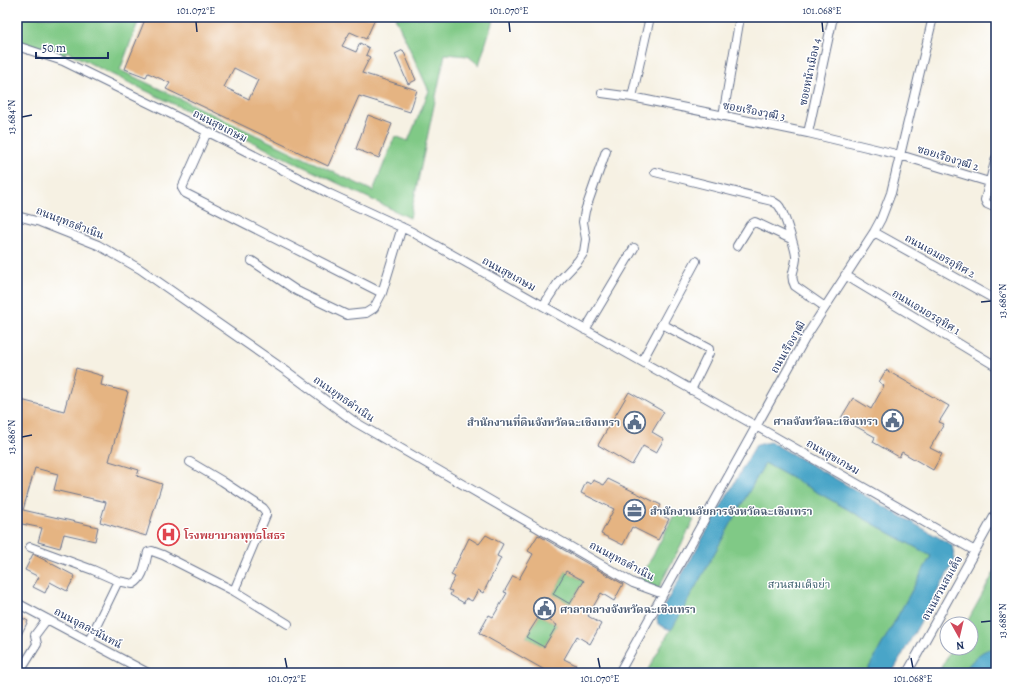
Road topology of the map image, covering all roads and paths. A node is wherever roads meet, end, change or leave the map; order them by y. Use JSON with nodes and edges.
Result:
{"nodes":[{"id":1,"x":650,"y":17,"type":"edge"},
{"id":2,"x":740,"y":17,"type":"edge"},
{"id":3,"x":833,"y":17,"type":"edge"},
{"id":4,"x":933,"y":17,"type":"edge"},
{"id":5,"x":17,"y":46,"type":"edge"},
{"id":6,"x":602,"y":93,"type":"dead end"},
{"id":7,"x":632,"y":97,"type":"junction"},
{"id":8,"x":723,"y":116,"type":"junction"},
{"id":9,"x":207,"y":132,"type":"junction"},
{"id":10,"x":808,"y":133,"type":"junction"},
{"id":11,"x":606,"y":150,"type":"dead end"},
{"id":12,"x":900,"y":155,"type":"junction"},
{"id":13,"x":996,"y":158,"type":"edge"},
{"id":14,"x":655,"y":172,"type":"dead end"},
{"id":15,"x":989,"y":182,"type":"junction"},
{"id":16,"x":996,"y":208,"type":"edge"},
{"id":17,"x":17,"y":216,"type":"edge"},
{"id":18,"x":402,"y":228,"type":"junction"},
{"id":19,"x":874,"y":232,"type":"junction"},
{"id":20,"x":792,"y":239,"type":"junction"},
{"id":21,"x":737,"y":246,"type":"dead end"},
{"id":22,"x":634,"y":248,"type":"dead end"},
{"id":23,"x":252,"y":261,"type":"dead end"},
{"id":24,"x":696,"y":261,"type":"dead end"},
{"id":25,"x":845,"y":275,"type":"junction"},
{"id":26,"x":382,"y":293,"type":"junction"},
{"id":27,"x":996,"y":300,"type":"edge"},
{"id":28,"x":543,"y":306,"type":"junction"},
{"id":29,"x":825,"y":307,"type":"junction"},
{"id":30,"x":662,"y":324,"type":"junction"},
{"id":31,"x":585,"y":330,"type":"junction"},
{"id":32,"x":642,"y":361,"type":"junction"},
{"id":33,"x":996,"y":366,"type":"edge"},
{"id":34,"x":692,"y":390,"type":"junction"},
{"id":35,"x":756,"y":426,"type":"junction"},
{"id":36,"x":190,"y":462,"type":"dead end"},
{"id":37,"x":996,"y":513,"type":"edge"},
{"id":38,"x":30,"y":547,"type":"dead end"},
{"id":39,"x":975,"y":551,"type":"junction"},
{"id":40,"x":118,"y":581,"type":"junction"},
{"id":41,"x":234,"y":592,"type":"junction"},
{"id":42,"x":663,"y":594,"type":"junction"},
{"id":43,"x":17,"y":603,"type":"edge"},
{"id":44,"x":47,"y":619,"type":"junction"},
{"id":45,"x":288,"y":624,"type":"dead end"},
{"id":46,"x":89,"y":641,"type":"junction"},
{"id":47,"x":17,"y":667,"type":"edge"},
{"id":48,"x":148,"y":673,"type":"edge"},
{"id":49,"x":619,"y":673,"type":"edge"},
{"id":50,"x":907,"y":673,"type":"edge"}],
"edges":[{"from":1,"to":7,"type":"street"},
{"from":2,"to":8,"type":"street"},
{"from":3,"to":10,"type":"street","name":"ซอยหน้าเมือง 4"},
{"from":4,"to":12,"type":"street","name":"ถนนเรืองวุฒิ"},
{"from":5,"to":9,"type":"street","name":"ถนนสุขเกษม"},
{"from":6,"to":7,"type":"street","name":"ซอยเรืองวุฒิ 3"},
{"from":7,"to":8,"type":"street","name":"ซอยเรืองวุฒิ 3"},
{"from":8,"to":10,"type":"street","name":"ซอยเรืองวุฒิ 3"},
{"from":9,"to":18,"type":"street","name":"ถนนสุขเกษม"},
{"from":9,"to":26,"type":"street"},
{"from":10,"to":12,"type":"street","name":"ซอยเรืองวุฒิ 3"},
{"from":11,"to":28,"type":"street"},
{"from":12,"to":15,"type":"street","name":"ซอยเรืองวุฒิ 2"},
{"from":12,"to":19,"type":"street","name":"ถนนเรืองวุฒิ"},
{"from":13,"to":15,"type":"street"},
{"from":14,"to":20,"type":"street"},
{"from":15,"to":16,"type":"street"},
{"from":17,"to":42,"type":"street","name":"ถนนยุทธดำเนิน"},
{"from":18,"to":26,"type":"street"},
{"from":18,"to":28,"type":"street","name":"ถนนสุขเกษม"},
{"from":19,"to":25,"type":"street","name":"ถนนเรืองวุฒิ"},
{"from":19,"to":27,"type":"street","name":"ถนนเอมอรอุทิศ 2"},
{"from":20,"to":21,"type":"street"},
{"from":20,"to":29,"type":"street"},
{"from":22,"to":31,"type":"street"},
{"from":23,"to":26,"type":"street"},
{"from":24,"to":30,"type":"street"},
{"from":25,"to":29,"type":"street","name":"ถนนเรืองวุฒิ"},
{"from":25,"to":33,"type":"street","name":"ถนนเอมอรอุทิศ 1"},
{"from":28,"to":31,"type":"street","name":"ถนนสุขเกษม"},
{"from":29,"to":35,"type":"street","name":"ถนนเรืองวุฒิ"},
{"from":30,"to":32,"type":"street"},
{"from":30,"to":34,"type":"street"},
{"from":31,"to":32,"type":"street","name":"ถนนสุขเกษม"},
{"from":32,"to":34,"type":"street","name":"ถนนสุขเกษม"},
{"from":34,"to":35,"type":"street","name":"ถนนสุขเกษม"},
{"from":35,"to":39,"type":"street","name":"ถนนสุขเกษม"},
{"from":35,"to":42,"type":"street","name":"ถนนเรืองวุฒิ"},
{"from":36,"to":41,"type":"street"},
{"from":37,"to":39,"type":"street","name":"ถนนสวนสมเด็จ"},
{"from":38,"to":40,"type":"street"},
{"from":39,"to":50,"type":"street","name":"ถนนสวนสมเด็จ"},
{"from":40,"to":41,"type":"street"},
{"from":40,"to":46,"type":"street"},
{"from":41,"to":45,"type":"street"},
{"from":42,"to":49,"type":"street","name":"ถนนเรืองวุฒิ"},
{"from":43,"to":44,"type":"street","name":"ถนนจุลละนันทน์"},
{"from":44,"to":46,"type":"street","name":"ถนนจุลละนันทน์"},
{"from":44,"to":47,"type":"street"},
{"from":46,"to":48,"type":"street","name":"ถนนจุลละนันทน์"}]}
